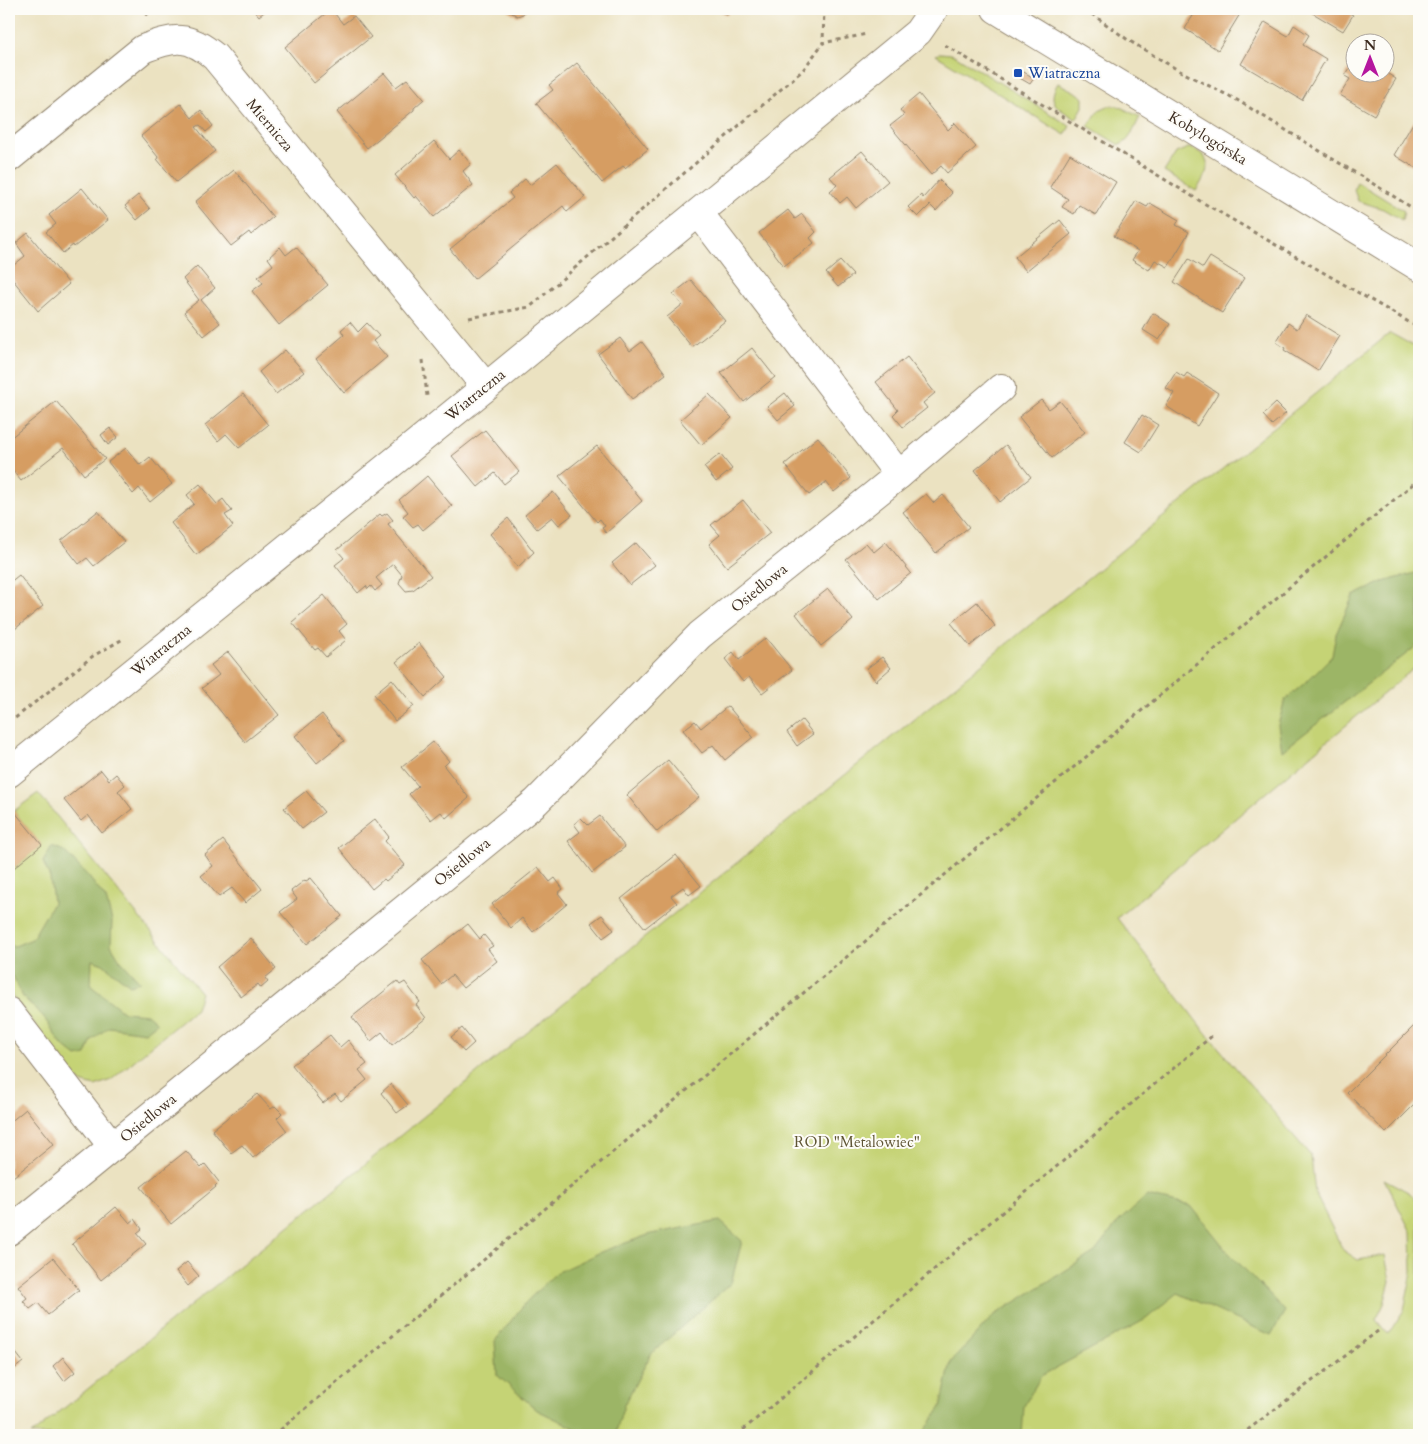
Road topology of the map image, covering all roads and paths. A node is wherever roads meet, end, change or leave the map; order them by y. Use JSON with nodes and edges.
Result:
{"nodes":[{"id":1,"x":824,"y":9,"type":"edge"},
{"id":2,"x":934,"y":9,"type":"edge"},
{"id":3,"x":996,"y":9,"type":"edge"},
{"id":4,"x":1085,"y":9,"type":"edge"},
{"id":5,"x":918,"y":32,"type":"junction"},
{"id":6,"x":870,"y":33,"type":"dead end"},
{"id":7,"x":823,"y":43,"type":"junction"},
{"id":8,"x":9,"y":158,"type":"edge"},
{"id":9,"x":1419,"y":212,"type":"edge"},
{"id":10,"x":699,"y":213,"type":"junction"},
{"id":11,"x":1419,"y":267,"type":"edge"},
{"id":12,"x":1419,"y":328,"type":"edge"},
{"id":13,"x":440,"y":330,"type":"junction"},
{"id":14,"x":486,"y":386,"type":"junction"},
{"id":15,"x":1001,"y":388,"type":"dead end"},
{"id":16,"x":427,"y":399,"type":"dead end"},
{"id":17,"x":899,"y":475,"type":"junction"},
{"id":18,"x":1419,"y":479,"type":"edge"},
{"id":19,"x":128,"y":637,"type":"dead end"},
{"id":20,"x":9,"y":723,"type":"edge"},
{"id":21,"x":9,"y":773,"type":"edge"},
{"id":22,"x":9,"y":1012,"type":"edge"},
{"id":23,"x":1212,"y":1036,"type":"dead end"},
{"id":24,"x":113,"y":1147,"type":"junction"},
{"id":25,"x":9,"y":1231,"type":"edge"},
{"id":26,"x":1378,"y":1331,"type":"dead end"},
{"id":27,"x":274,"y":1435,"type":"edge"},
{"id":28,"x":737,"y":1435,"type":"edge"},
{"id":29,"x":1241,"y":1435,"type":"edge"}],
"edges":[{"from":1,"to":7,"type":"path"},
{"from":2,"to":5,"type":"street","name":"Wiatraczna"},
{"from":3,"to":11,"type":"street","name":"Kobylogórska"},
{"from":4,"to":9,"type":"path"},
{"from":5,"to":10,"type":"street","name":"Wiatraczna"},
{"from":5,"to":12,"type":"path"},
{"from":6,"to":7,"type":"path"},
{"from":7,"to":13,"type":"path"},
{"from":8,"to":13,"type":"street","name":"Miernicza"},
{"from":10,"to":14,"type":"street","name":"Wiatraczna"},
{"from":10,"to":17,"type":"street"},
{"from":13,"to":14,"type":"street","name":"Miernicza"},
{"from":13,"to":16,"type":"path"},
{"from":14,"to":21,"type":"street","name":"Wiatraczna"},
{"from":15,"to":17,"type":"street","name":"Osiedlowa"},
{"from":17,"to":24,"type":"street","name":"Osiedlowa"},
{"from":18,"to":27,"type":"path"},
{"from":19,"to":20,"type":"path"},
{"from":22,"to":24,"type":"street"},
{"from":23,"to":28,"type":"path"},
{"from":24,"to":25,"type":"street","name":"Osiedlowa"},
{"from":26,"to":29,"type":"path"}]}
